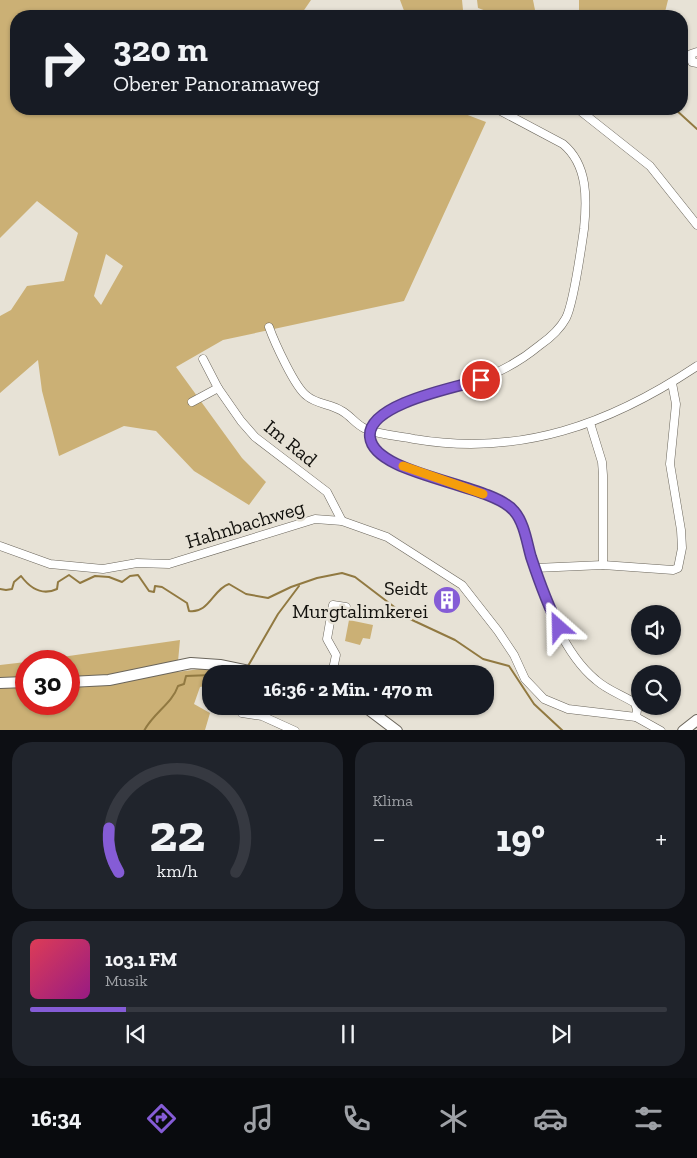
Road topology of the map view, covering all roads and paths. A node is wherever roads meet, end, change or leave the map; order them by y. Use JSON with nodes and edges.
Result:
{"nodes":[{"id":1,"x":697,"y":52,"type":"edge"},
{"id":2,"x":697,"y":62,"type":"edge"},
{"id":3,"x":508,"y":115,"type":"edge"},
{"id":4,"x":586,"y":115,"type":"edge"},
{"id":5,"x":697,"y":225,"type":"edge"},
{"id":6,"x":269,"y":327,"type":"dead end"},
{"id":7,"x":204,"y":358,"type":"dead end"},
{"id":8,"x":697,"y":366,"type":"edge"},
{"id":9,"x":672,"y":383,"type":"junction"},
{"id":10,"x":218,"y":388,"type":"junction"},
{"id":11,"x":192,"y":402,"type":"dead end"},
{"id":12,"x":590,"y":423,"type":"junction"},
{"id":13,"x":370,"y":431,"type":"junction"},
{"id":14,"x":342,"y":522,"type":"junction"},
{"id":15,"x":0,"y":546,"type":"edge"},
{"id":16,"x":603,"y":565,"type":"junction"},
{"id":17,"x":535,"y":568,"type":"junction"},
{"id":18,"x":346,"y":607,"type":"dead end"},
{"id":19,"x":220,"y":665,"type":"edge"},
{"id":20,"x":334,"y":665,"type":"edge"},
{"id":21,"x":80,"y":681,"type":"edge"},
{"id":22,"x":15,"y":682,"type":"edge"},
{"id":23,"x":0,"y":683,"type":"edge"},
{"id":24,"x":255,"y":715,"type":"edge"},
{"id":25,"x":376,"y":715,"type":"edge"},
{"id":26,"x":636,"y":717,"type":"junction"},
{"id":27,"x":697,"y":720,"type":"edge"},
{"id":28,"x":295,"y":730,"type":"edge"},
{"id":29,"x":397,"y":730,"type":"edge"},
{"id":30,"x":661,"y":730,"type":"edge"},
{"id":31,"x":684,"y":730,"type":"edge"}],
"edges":[{"from":1,"to":2,"type":"street"},
{"from":3,"to":13,"type":"street"},
{"from":4,"to":5,"type":"street"},
{"from":6,"to":13,"type":"street"},
{"from":7,"to":10,"type":"street","name":"Im Rad"},
{"from":8,"to":9,"type":"street"},
{"from":9,"to":12,"type":"street"},
{"from":9,"to":16,"type":"street"},
{"from":10,"to":11,"type":"street"},
{"from":10,"to":14,"type":"street","name":"Im Rad"},
{"from":12,"to":13,"type":"street"},
{"from":12,"to":16,"type":"street"},
{"from":13,"to":17,"type":"street"},
{"from":14,"to":15,"type":"street","name":"Hahnbachweg"},
{"from":14,"to":26,"type":"street","name":"Hahnbachweg"},
{"from":16,"to":17,"type":"street"},
{"from":17,"to":26,"type":"street"},
{"from":18,"to":20,"type":"street"},
{"from":19,"to":21,"type":"street"},
{"from":22,"to":23,"type":"street"},
{"from":24,"to":28,"type":"street"},
{"from":25,"to":29,"type":"street"},
{"from":26,"to":30,"type":"street","name":"Hahnbachweg"},
{"from":27,"to":31,"type":"street"}]}
